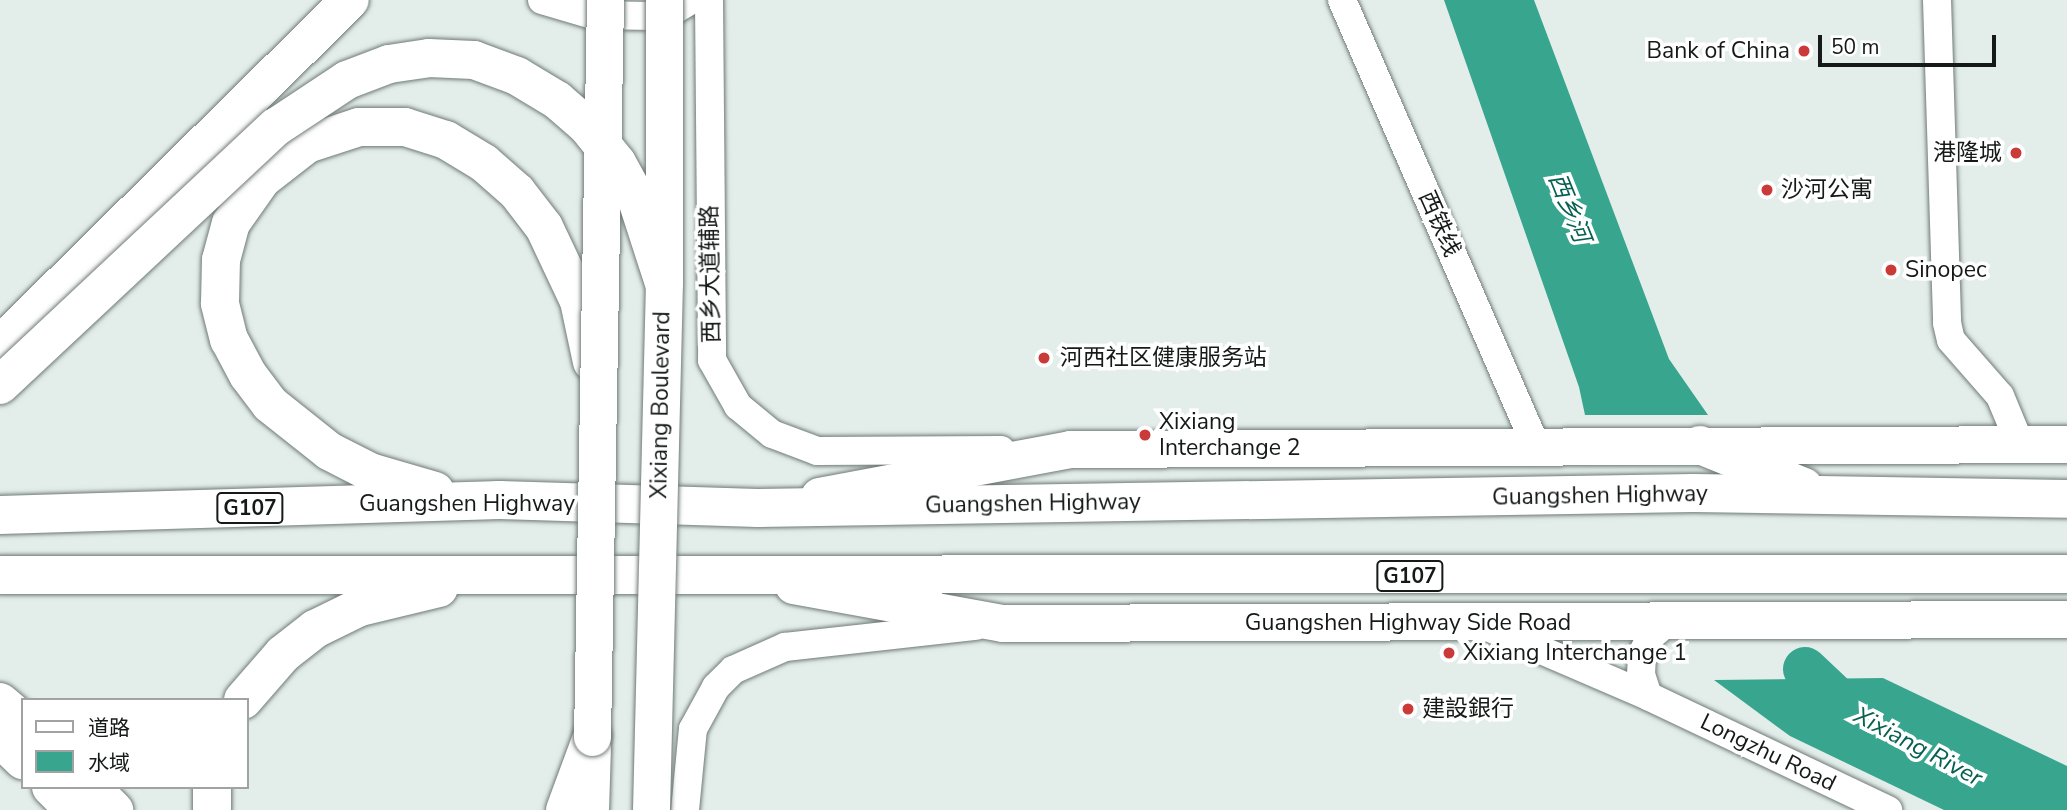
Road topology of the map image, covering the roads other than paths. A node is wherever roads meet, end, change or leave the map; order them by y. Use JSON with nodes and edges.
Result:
{"nodes":[{"id":1,"x":350,"y":0,"type":"edge"},
{"id":2,"x":542,"y":0,"type":"edge"},
{"id":3,"x":664,"y":0,"type":"edge"},
{"id":4,"x":691,"y":0,"type":"edge"},
{"id":5,"x":709,"y":0,"type":"edge"},
{"id":6,"x":1342,"y":0,"type":"edge"},
{"id":7,"x":1937,"y":0,"type":"edge"},
{"id":8,"x":579,"y":3,"type":"edge"},
{"id":9,"x":664,"y":283,"type":"junction"},
{"id":10,"x":7,"y":339,"type":"edge"},
{"id":11,"x":0,"y":385,"type":"edge"},
{"id":12,"x":598,"y":390,"type":"junction"},
{"id":13,"x":2020,"y":444,"type":"junction"},
{"id":14,"x":2067,"y":444,"type":"edge"},
{"id":15,"x":1700,"y":445,"type":"junction"},
{"id":16,"x":1537,"y":448,"type":"junction"},
{"id":17,"x":1070,"y":449,"type":"junction"},
{"id":18,"x":1825,"y":495,"type":"junction"},
{"id":19,"x":2067,"y":499,"type":"edge"},
{"id":20,"x":500,"y":500,"type":"junction"},
{"id":21,"x":758,"y":508,"type":"junction"},
{"id":22,"x":0,"y":515,"type":"edge"},
{"id":23,"x":499,"y":572,"type":"junction"},
{"id":24,"x":2067,"y":574,"type":"edge"},
{"id":25,"x":0,"y":575,"type":"edge"},
{"id":26,"x":754,"y":578,"type":"junction"},
{"id":27,"x":2067,"y":619,"type":"edge"},
{"id":28,"x":1002,"y":623,"type":"junction"},
{"id":29,"x":1667,"y":623,"type":"junction"},
{"id":30,"x":1478,"y":624,"type":"junction"},
{"id":31,"x":1648,"y":696,"type":"junction"},
{"id":32,"x":245,"y":698,"type":"edge"},
{"id":33,"x":0,"y":702,"type":"edge"},
{"id":34,"x":21,"y":719,"type":"edge"},
{"id":35,"x":592,"y":737,"type":"junction"},
{"id":36,"x":0,"y":738,"type":"edge"},
{"id":37,"x":21,"y":758,"type":"edge"},
{"id":38,"x":212,"y":789,"type":"edge"},
{"id":39,"x":68,"y":794,"type":"edge"},
{"id":40,"x":649,"y":802,"type":"edge"},
{"id":41,"x":114,"y":810,"type":"edge"},
{"id":42,"x":212,"y":810,"type":"edge"},
{"id":43,"x":565,"y":810,"type":"edge"},
{"id":44,"x":590,"y":810,"type":"edge"},
{"id":45,"x":685,"y":810,"type":"edge"},
{"id":46,"x":1888,"y":810,"type":"edge"}],
"edges":[{"from":1,"to":10,"type":"highway"},
{"from":2,"to":8,"type":"street"},
{"from":3,"to":9,"type":"main road","name":"Xixiang Boulevard","bridge":true},
{"from":4,"to":8,"type":"street"},
{"from":5,"to":17,"type":"street","name":"西乡大道辅路"},
{"from":6,"to":16,"type":"street","name":"西铁线"},
{"from":7,"to":13,"type":"street"},
{"from":8,"to":12,"type":"main road","bridge":true},
{"from":9,"to":11,"type":"highway","bridge":true},
{"from":9,"to":40,"type":"main road","name":"Xixiang Boulevard","bridge":true},
{"from":12,"to":20,"type":"highway","bridge":true},
{"from":12,"to":35,"type":"main road","bridge":true},
{"from":13,"to":14,"type":"main road"},
{"from":13,"to":15,"type":"main road"},
{"from":15,"to":16,"type":"main road"},
{"from":15,"to":18,"type":"highway"},
{"from":16,"to":17,"type":"main road"},
{"from":17,"to":21,"type":"main road"},
{"from":18,"to":19,"type":"highway","name":"Guangshen Highway","number":"G107"},
{"from":18,"to":21,"type":"highway","name":"Guangshen Highway","number":"G107"},
{"from":20,"to":21,"type":"highway","name":"Guangshen Highway","number":"G107"},
{"from":20,"to":22,"type":"highway","name":"Guangshen Highway","number":"G107"},
{"from":23,"to":25,"type":"highway","number":"G107"},
{"from":23,"to":26,"type":"highway","number":"G107"},
{"from":23,"to":32,"type":"highway"},
{"from":24,"to":26,"type":"highway","number":"G107"},
{"from":26,"to":28,"type":"main road","name":"Guangshen Highway Side Road"},
{"from":27,"to":29,"type":"main road","name":"Guangshen Highway Side Road"},
{"from":28,"to":30,"type":"main road","name":"Guangshen Highway Side Road"},
{"from":28,"to":45,"type":"street"},
{"from":29,"to":30,"type":"main road","name":"Guangshen Highway Side Road"},
{"from":29,"to":31,"type":"street"},
{"from":30,"to":31,"type":"street","name":"Longzhu Road"},
{"from":31,"to":46,"type":"street","name":"Longzhu Road"},
{"from":33,"to":34,"type":"highway"},
{"from":35,"to":43,"type":"highway"},
{"from":35,"to":44,"type":"main road"},
{"from":36,"to":37,"type":"highway"},
{"from":38,"to":42,"type":"highway"},
{"from":39,"to":41,"type":"highway"}]}
